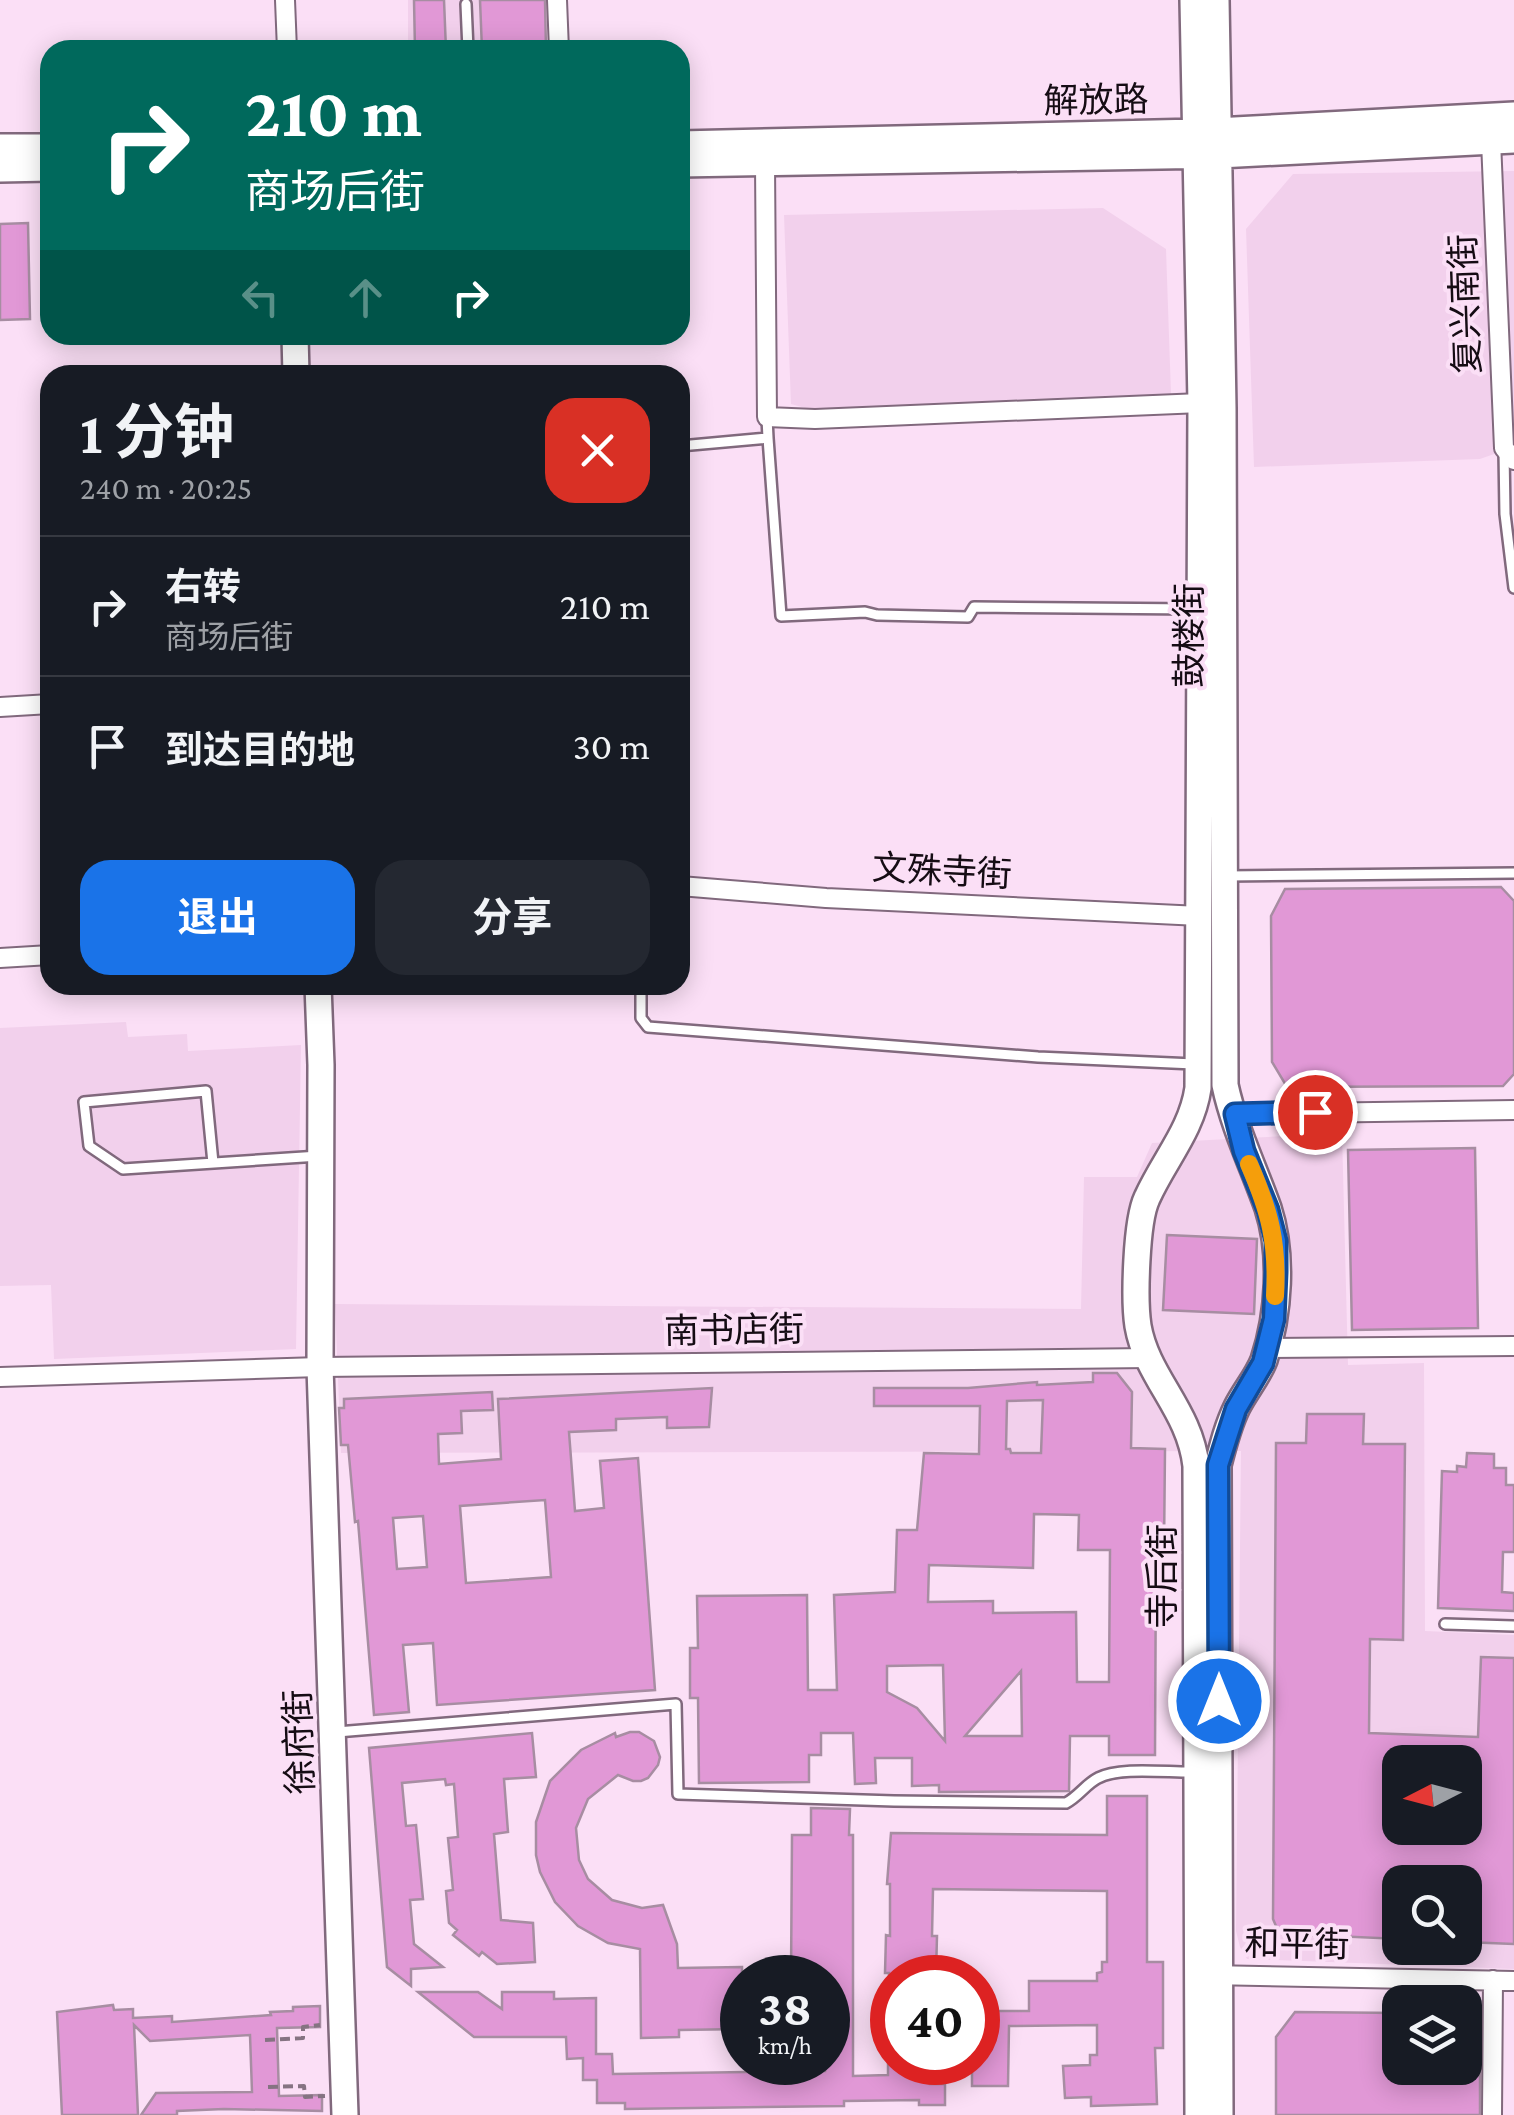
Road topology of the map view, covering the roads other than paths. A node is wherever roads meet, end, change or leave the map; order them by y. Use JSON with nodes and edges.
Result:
{"nodes":[{"id":1,"x":285,"y":0,"type":"edge"},
{"id":2,"x":557,"y":0,"type":"edge"},
{"id":3,"x":1193,"y":0,"type":"edge"},
{"id":4,"x":1216,"y":0,"type":"edge"},
{"id":5,"x":466,"y":4,"type":"dead end"},
{"id":6,"x":287,"y":40,"type":"edge"},
{"id":7,"x":468,"y":40,"type":"edge"},
{"id":8,"x":559,"y":40,"type":"edge"},
{"id":9,"x":1514,"y":115,"type":"edge"},
{"id":10,"x":1502,"y":140,"type":"edge"},
{"id":11,"x":690,"y":144,"type":"edge"},
{"id":12,"x":1208,"y":144,"type":"junction"},
{"id":13,"x":0,"y":146,"type":"edge"},
{"id":14,"x":40,"y":147,"type":"edge"},
{"id":15,"x":690,"y":164,"type":"edge"},
{"id":16,"x":765,"y":164,"type":"junction"},
{"id":17,"x":0,"y":168,"type":"edge"},
{"id":18,"x":40,"y":168,"type":"edge"},
{"id":19,"x":1201,"y":403,"type":"junction"},
{"id":20,"x":767,"y":416,"type":"junction"},
{"id":21,"x":768,"y":438,"type":"junction"},
{"id":22,"x":690,"y":445,"type":"edge"},
{"id":23,"x":1509,"y":454,"type":"edge"},
{"id":24,"x":1514,"y":588,"type":"edge"},
{"id":25,"x":1201,"y":610,"type":"junction"},
{"id":26,"x":40,"y":705,"type":"edge"},
{"id":27,"x":0,"y":707,"type":"edge"},
{"id":28,"x":1514,"y":873,"type":"edge"},
{"id":29,"x":1224,"y":876,"type":"junction"},
{"id":30,"x":690,"y":887,"type":"edge"},
{"id":31,"x":1200,"y":916,"type":"junction"},
{"id":32,"x":40,"y":956,"type":"edge"},
{"id":33,"x":0,"y":958,"type":"edge"},
{"id":34,"x":318,"y":995,"type":"edge"},
{"id":35,"x":641,"y":995,"type":"edge"},
{"id":36,"x":1199,"y":1064,"type":"junction"},
{"id":37,"x":1514,"y":1110,"type":"edge"},
{"id":38,"x":1235,"y":1114,"type":"junction"},
{"id":39,"x":320,"y":1156,"type":"junction"},
{"id":40,"x":213,"y":1163,"type":"junction"},
{"id":41,"x":1514,"y":1346,"type":"edge"},
{"id":42,"x":1266,"y":1348,"type":"junction"},
{"id":43,"x":1149,"y":1358,"type":"junction"},
{"id":44,"x":320,"y":1366,"type":"junction"},
{"id":45,"x":0,"y":1378,"type":"edge"},
{"id":46,"x":1444,"y":1624,"type":"dead end"},
{"id":47,"x":1514,"y":1626,"type":"edge"},
{"id":48,"x":334,"y":1732,"type":"junction"},
{"id":49,"x":1198,"y":1772,"type":"junction"},
{"id":50,"x":1210,"y":1975,"type":"junction"},
{"id":51,"x":1493,"y":1980,"type":"junction"},
{"id":52,"x":1514,"y":1981,"type":"edge"},
{"id":53,"x":345,"y":2104,"type":"edge"},
{"id":54,"x":1198,"y":2115,"type":"edge"},
{"id":55,"x":1220,"y":2115,"type":"edge"},
{"id":56,"x":1492,"y":2115,"type":"edge"}],
"edges":[{"from":1,"to":6,"type":"street"},
{"from":2,"to":8,"type":"street"},
{"from":3,"to":12,"type":"street"},
{"from":4,"to":12,"type":"street"},
{"from":5,"to":7,"type":"lane"},
{"from":9,"to":12,"type":"street","name":"解放路"},
{"from":10,"to":12,"type":"street","name":"解放路"},
{"from":10,"to":23,"type":"street","name":"复兴南街"},
{"from":11,"to":12,"type":"street","name":"解放路"},
{"from":12,"to":16,"type":"street","name":"解放路"},
{"from":12,"to":19,"type":"street","name":"鼓楼街"},
{"from":12,"to":29,"type":"street","name":"鼓楼街"},
{"from":13,"to":14,"type":"street"},
{"from":15,"to":16,"type":"street","name":"解放路"},
{"from":16,"to":20,"type":"street"},
{"from":17,"to":18,"type":"street"},
{"from":19,"to":20,"type":"street"},
{"from":19,"to":25,"type":"street","name":"鼓楼街"},
{"from":20,"to":21,"type":"lane"},
{"from":21,"to":22,"type":"lane"},
{"from":21,"to":25,"type":"lane"},
{"from":23,"to":24,"type":"lane"},
{"from":25,"to":31,"type":"street","name":"鼓楼街"},
{"from":26,"to":27,"type":"street"},
{"from":28,"to":29,"type":"lane"},
{"from":29,"to":38,"type":"street","name":"鼓楼街"},
{"from":30,"to":31,"type":"street","name":"文殊寺街"},
{"from":31,"to":36,"type":"street","name":"鼓楼街"},
{"from":32,"to":33,"type":"street"},
{"from":34,"to":39,"type":"street","name":"徐府街"},
{"from":35,"to":36,"type":"lane"},
{"from":36,"to":43,"type":"street","name":"寺后街"},
{"from":37,"to":38,"type":"street"},
{"from":38,"to":42,"type":"street","name":"寺后街"},
{"from":39,"to":40,"type":"lane"},
{"from":39,"to":44,"type":"street","name":"徐府街"},
{"from":40,"to":40,"type":"lane"},
{"from":41,"to":42,"type":"street"},
{"from":42,"to":50,"type":"street","name":"寺后街"},
{"from":43,"to":44,"type":"street","name":"南书店街"},
{"from":43,"to":49,"type":"street","name":"寺后街"},
{"from":44,"to":45,"type":"street","name":"南书店街"},
{"from":44,"to":48,"type":"street","name":"徐府街"},
{"from":46,"to":47,"type":"lane"},
{"from":48,"to":49,"type":"lane"},
{"from":48,"to":53,"type":"street","name":"徐府街"},
{"from":49,"to":50,"type":"street","name":"寺后街"},
{"from":50,"to":51,"type":"street","name":"和平街"},
{"from":50,"to":54,"type":"street","name":"寺后街"},
{"from":50,"to":55,"type":"street","name":"寺后街"},
{"from":51,"to":52,"type":"street","name":"和平街"},
{"from":51,"to":56,"type":"street"}]}
